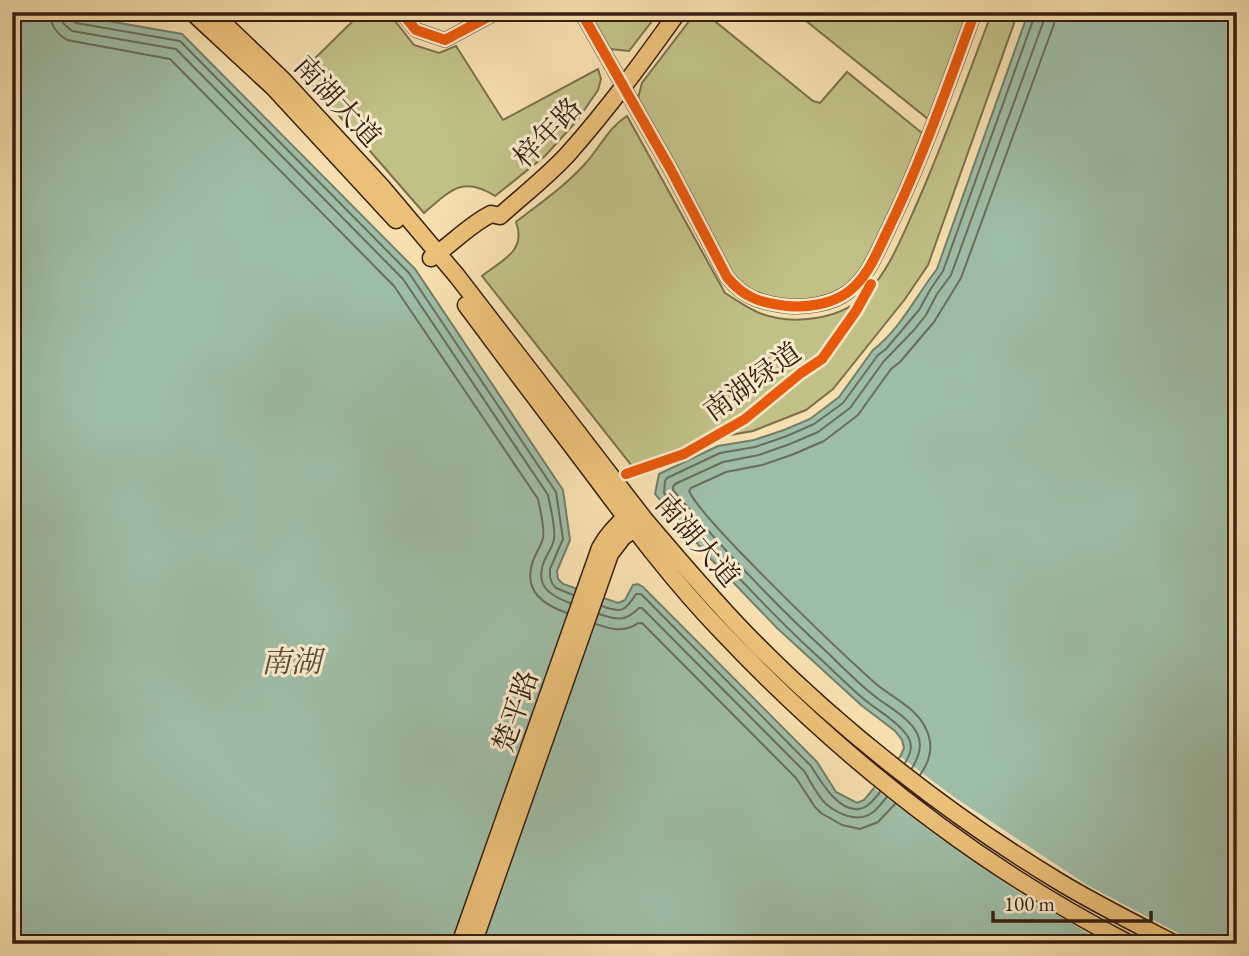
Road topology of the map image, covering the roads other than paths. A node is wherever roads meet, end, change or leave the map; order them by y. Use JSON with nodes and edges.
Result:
{"nodes":[{"id":1,"x":192,"y":12,"type":"edge"},
{"id":2,"x":212,"y":12,"type":"edge"},
{"id":3,"x":401,"y":12,"type":"edge"},
{"id":4,"x":497,"y":12,"type":"edge"},
{"id":5,"x":581,"y":12,"type":"edge"},
{"id":6,"x":678,"y":12,"type":"edge"},
{"id":7,"x":975,"y":12,"type":"edge"},
{"id":8,"x":624,"y":86,"type":"junction"},
{"id":9,"x":434,"y":255,"type":"junction"},
{"id":10,"x":635,"y":519,"type":"junction"},
{"id":11,"x":590,"y":594,"type":"junction"},
{"id":12,"x":460,"y":944,"type":"edge"},
{"id":13,"x":473,"y":944,"type":"edge"},
{"id":14,"x":1130,"y":944,"type":"edge"},
{"id":15,"x":1175,"y":944,"type":"edge"}],
"edges":[{"from":1,"to":9,"type":"main road","name":"南湖大道"},
{"from":2,"to":9,"type":"main road","name":"南湖大道"},
{"from":3,"to":4,"type":"street"},
{"from":5,"to":8,"type":"street"},
{"from":6,"to":8,"type":"main road","name":"梓年路"},
{"from":7,"to":8,"type":"street"},
{"from":8,"to":9,"type":"main road","name":"梓年路"},
{"from":9,"to":10,"type":"main road","name":"南湖大道"},
{"from":10,"to":11,"type":"main road","name":"楚平路"},
{"from":10,"to":14,"type":"main road","name":"南湖大道"},
{"from":10,"to":15,"type":"main road","name":"南湖大道"},
{"from":11,"to":12,"type":"main road","name":"楚平路"},
{"from":11,"to":13,"type":"main road","name":"楚平路"}]}
